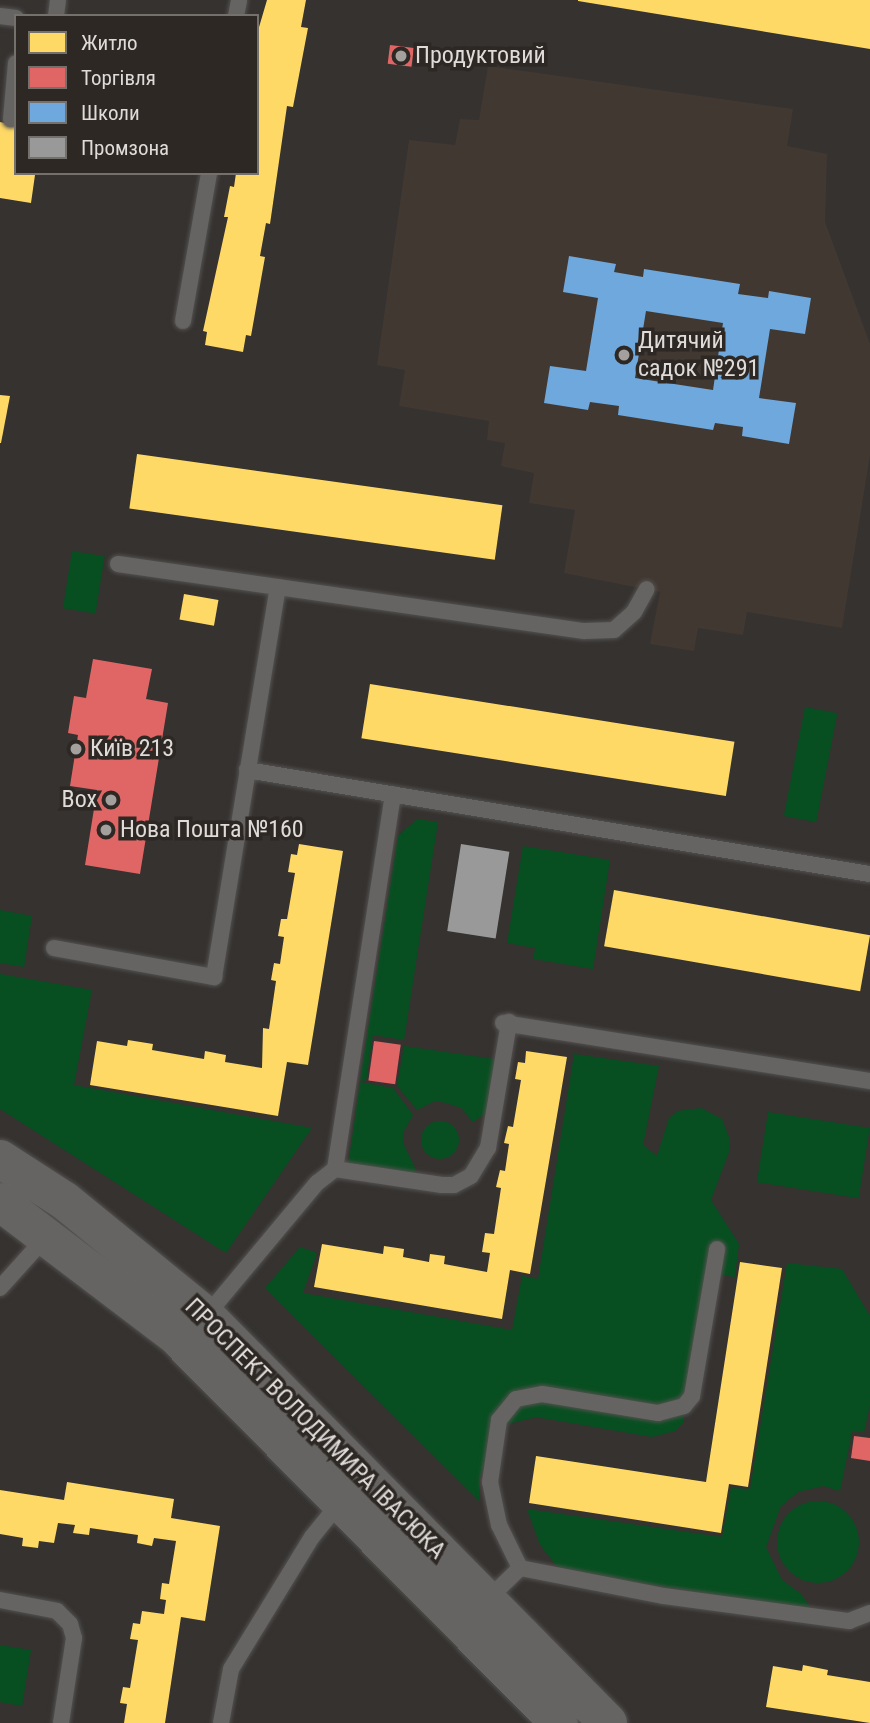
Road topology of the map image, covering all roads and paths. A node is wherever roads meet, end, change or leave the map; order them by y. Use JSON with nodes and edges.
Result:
{"nodes":[{"id":1,"x":14,"y":85,"type":"edge"},
{"id":2,"x":11,"y":119,"type":"dead end"},
{"id":3,"x":209,"y":175,"type":"edge"},
{"id":4,"x":183,"y":321,"type":"dead end"},
{"id":5,"x":118,"y":564,"type":"dead end"},
{"id":6,"x":278,"y":587,"type":"junction"},
{"id":7,"x":647,"y":589,"type":"dead end"},
{"id":8,"x":247,"y":769,"type":"junction"},
{"id":9,"x":393,"y":794,"type":"junction"},
{"id":10,"x":869,"y":874,"type":"edge"},
{"id":11,"x":54,"y":948,"type":"dead end"},
{"id":12,"x":870,"y":1081,"type":"edge"},
{"id":13,"x":0,"y":1159,"type":"edge"},
{"id":14,"x":335,"y":1168,"type":"junction"},
{"id":15,"x":0,"y":1202,"type":"edge"},
{"id":16,"x":48,"y":1235,"type":"junction"},
{"id":17,"x":717,"y":1249,"type":"dead end"},
{"id":18,"x":0,"y":1289,"type":"edge"},
{"id":19,"x":206,"y":1316,"type":"junction"},
{"id":20,"x":340,"y":1502,"type":"junction"},
{"id":21,"x":520,"y":1568,"type":"junction"},
{"id":22,"x":0,"y":1600,"type":"edge"},
{"id":23,"x":487,"y":1600,"type":"junction"},
{"id":24,"x":870,"y":1613,"type":"edge"},
{"id":25,"x":61,"y":1723,"type":"edge"},
{"id":26,"x":221,"y":1723,"type":"edge"},
{"id":27,"x":559,"y":1723,"type":"edge"},
{"id":28,"x":608,"y":1723,"type":"edge"}],
"edges":[{"from":1,"to":2,"type":"lane"},
{"from":3,"to":4,"type":"lane"},
{"from":5,"to":6,"type":"lane"},
{"from":6,"to":7,"type":"lane"},
{"from":6,"to":8,"type":"lane"},
{"from":8,"to":9,"type":"lane"},
{"from":8,"to":11,"type":"lane"},
{"from":9,"to":10,"type":"lane"},
{"from":9,"to":14,"type":"lane"},
{"from":12,"to":14,"type":"lane"},
{"from":13,"to":19,"type":"street","name":"ПРОСПЕКТ ВОЛОДИМИРА ІВАСЮКА"},
{"from":14,"to":19,"type":"lane"},
{"from":15,"to":16,"type":"street","name":"ПРОСПЕКТ ВОЛОДИМИРА ІВАСЮКА"},
{"from":16,"to":18,"type":"lane"},
{"from":16,"to":20,"type":"street","name":"ПРОСПЕКТ ВОЛОДИМИРА ІВАСЮКА"},
{"from":17,"to":21,"type":"lane"},
{"from":19,"to":23,"type":"street","name":"ПРОСПЕКТ ВОЛОДИМИРА ІВАСЮКА"},
{"from":20,"to":26,"type":"lane"},
{"from":20,"to":27,"type":"street","name":"ПРОСПЕКТ ВОЛОДИМИРА ІВАСЮКА"},
{"from":21,"to":23,"type":"lane"},
{"from":21,"to":24,"type":"lane"},
{"from":22,"to":25,"type":"lane"},
{"from":23,"to":28,"type":"street","name":"ПРОСПЕКТ ВОЛОДИМИРА ІВАСЮКА"}]}
